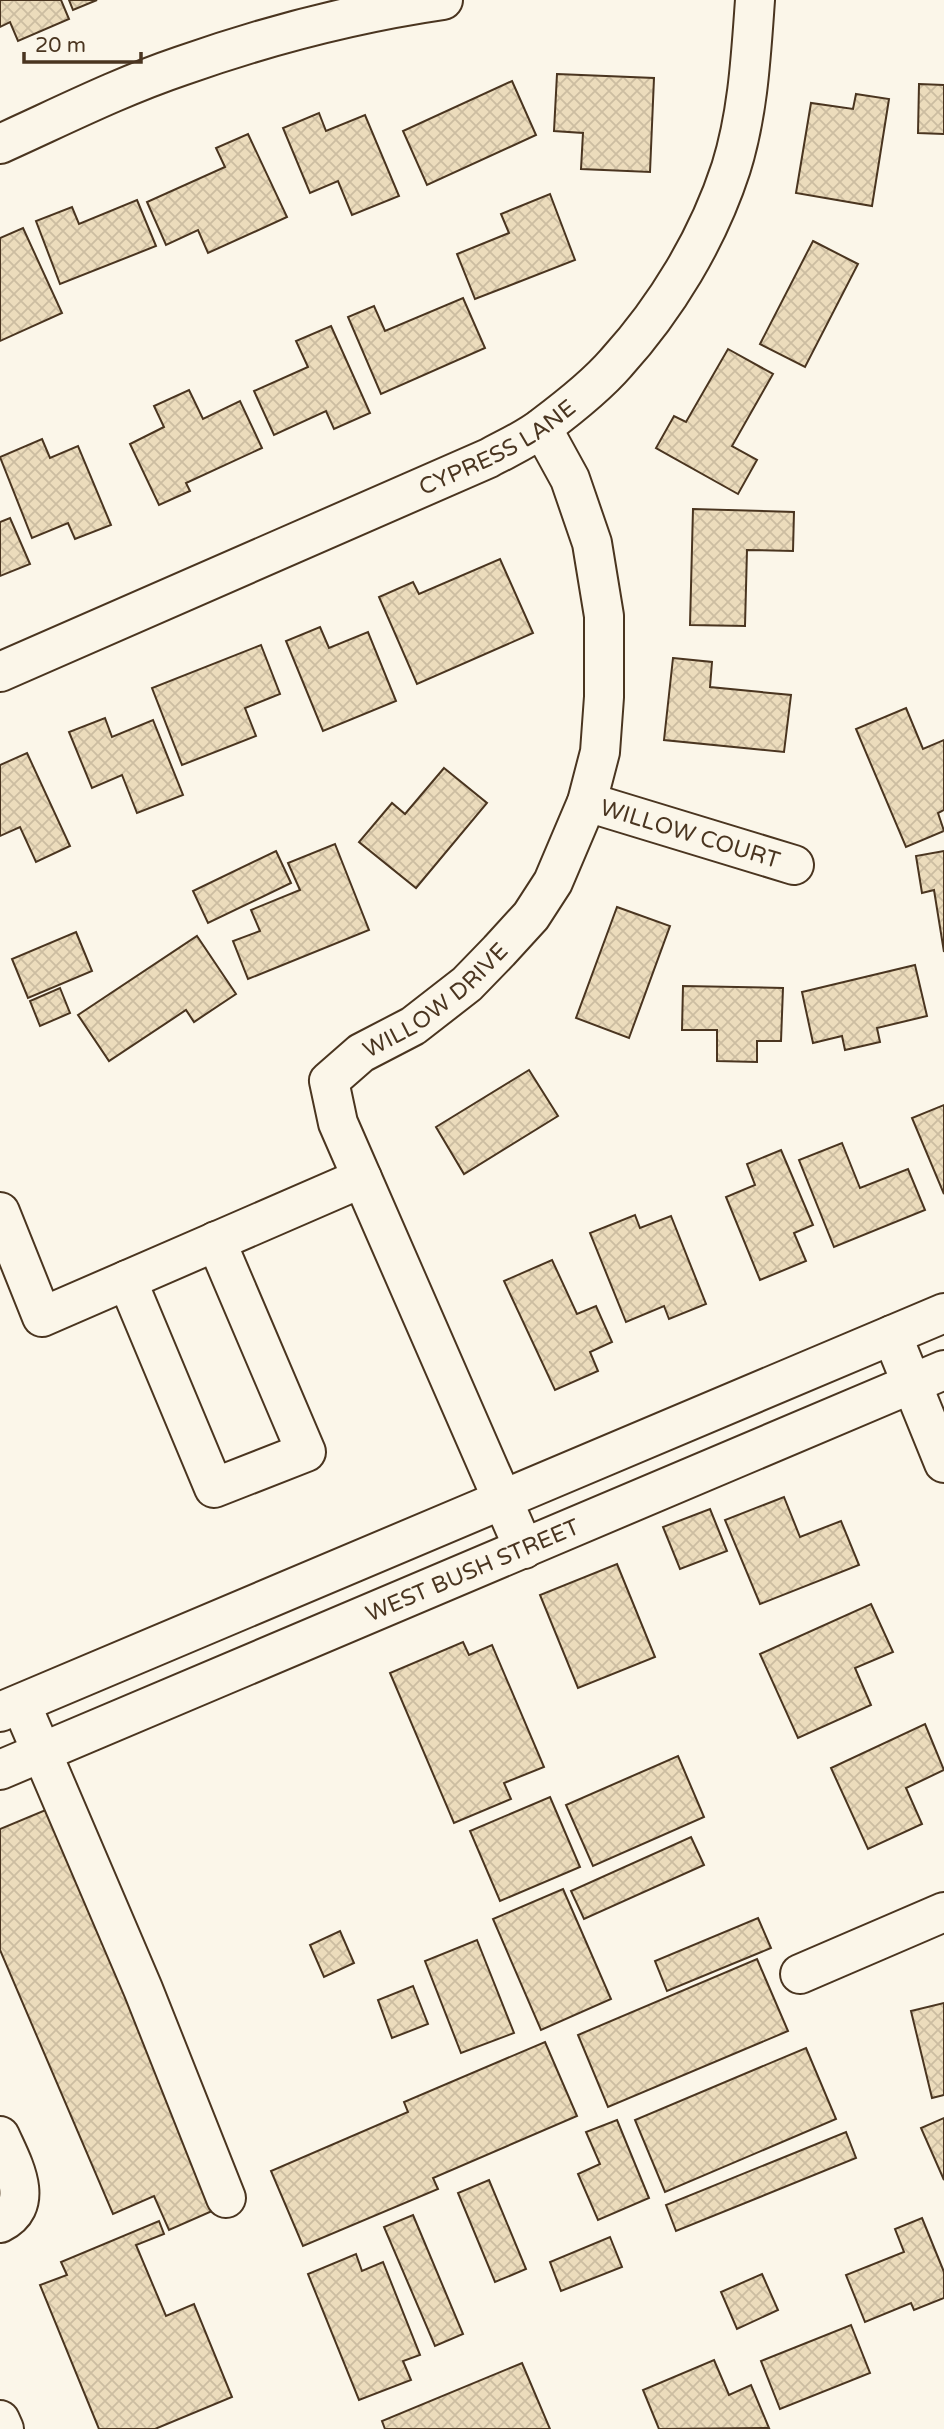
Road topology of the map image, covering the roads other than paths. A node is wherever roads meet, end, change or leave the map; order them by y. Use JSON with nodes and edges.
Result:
{"nodes":[{"id":1,"x":443,"y":0,"type":"edge"},
{"id":2,"x":755,"y":0,"type":"edge"},
{"id":3,"x":0,"y":144,"type":"edge"},
{"id":4,"x":542,"y":428,"type":"junction"},
{"id":5,"x":0,"y":672,"type":"edge"},
{"id":6,"x":587,"y":802,"type":"junction"},
{"id":7,"x":794,"y":864,"type":"dead end"},
{"id":8,"x":362,"y":1178,"type":"junction"},
{"id":9,"x":0,"y":1213,"type":"edge"},
{"id":10,"x":216,"y":1241,"type":"junction"},
{"id":11,"x":127,"y":1280,"type":"junction"},
{"id":12,"x":944,"y":1313,"type":"edge"},
{"id":13,"x":892,"y":1335,"type":"junction"},
{"id":14,"x":928,"y":1377,"type":"edge"},
{"id":15,"x":944,"y":1463,"type":"edge"},
{"id":16,"x":503,"y":1501,"type":"junction"},
{"id":17,"x":524,"y":1549,"type":"junction"},
{"id":18,"x":10,"y":1708,"type":"edge"},
{"id":19,"x":42,"y":1752,"type":"junction"},
{"id":20,"x":0,"y":1770,"type":"edge"},
{"id":21,"x":944,"y":1912,"type":"edge"},
{"id":22,"x":800,"y":1974,"type":"dead end"},
{"id":23,"x":0,"y":2136,"type":"edge"},
{"id":24,"x":226,"y":2197,"type":"dead end"},
{"id":25,"x":0,"y":2223,"type":"edge"},
{"id":26,"x":0,"y":2420,"type":"edge"},
{"id":27,"x":4,"y":2429,"type":"edge"}],
"edges":[{"from":1,"to":3,"type":"street"},
{"from":2,"to":4,"type":"street","name":"CYPRESS LANE"},
{"from":4,"to":5,"type":"street","name":"CYPRESS LANE"},
{"from":4,"to":6,"type":"street","name":"WILLOW DRIVE"},
{"from":6,"to":7,"type":"street","name":"WILLOW COURT"},
{"from":6,"to":8,"type":"street","name":"WILLOW DRIVE"},
{"from":8,"to":10,"type":"street"},
{"from":8,"to":16,"type":"street","name":"WILLOW DRIVE"},
{"from":9,"to":11,"type":"street"},
{"from":10,"to":11,"type":"street"},
{"from":10,"to":11,"type":"street"},
{"from":12,"to":13,"type":"street"},
{"from":13,"to":14,"type":"street"},
{"from":13,"to":16,"type":"street"},
{"from":14,"to":15,"type":"street"},
{"from":14,"to":17,"type":"street","name":"WEST BUSH STREET"},
{"from":16,"to":17,"type":"street","name":"WILLOW DRIVE"},
{"from":16,"to":18,"type":"street"},
{"from":17,"to":19,"type":"street","name":"WEST BUSH STREET"},
{"from":18,"to":19,"type":"street"},
{"from":19,"to":20,"type":"street","name":"WEST BUSH STREET"},
{"from":19,"to":24,"type":"street"},
{"from":21,"to":22,"type":"street"},
{"from":23,"to":25,"type":"street"},
{"from":26,"to":27,"type":"street"}]}
